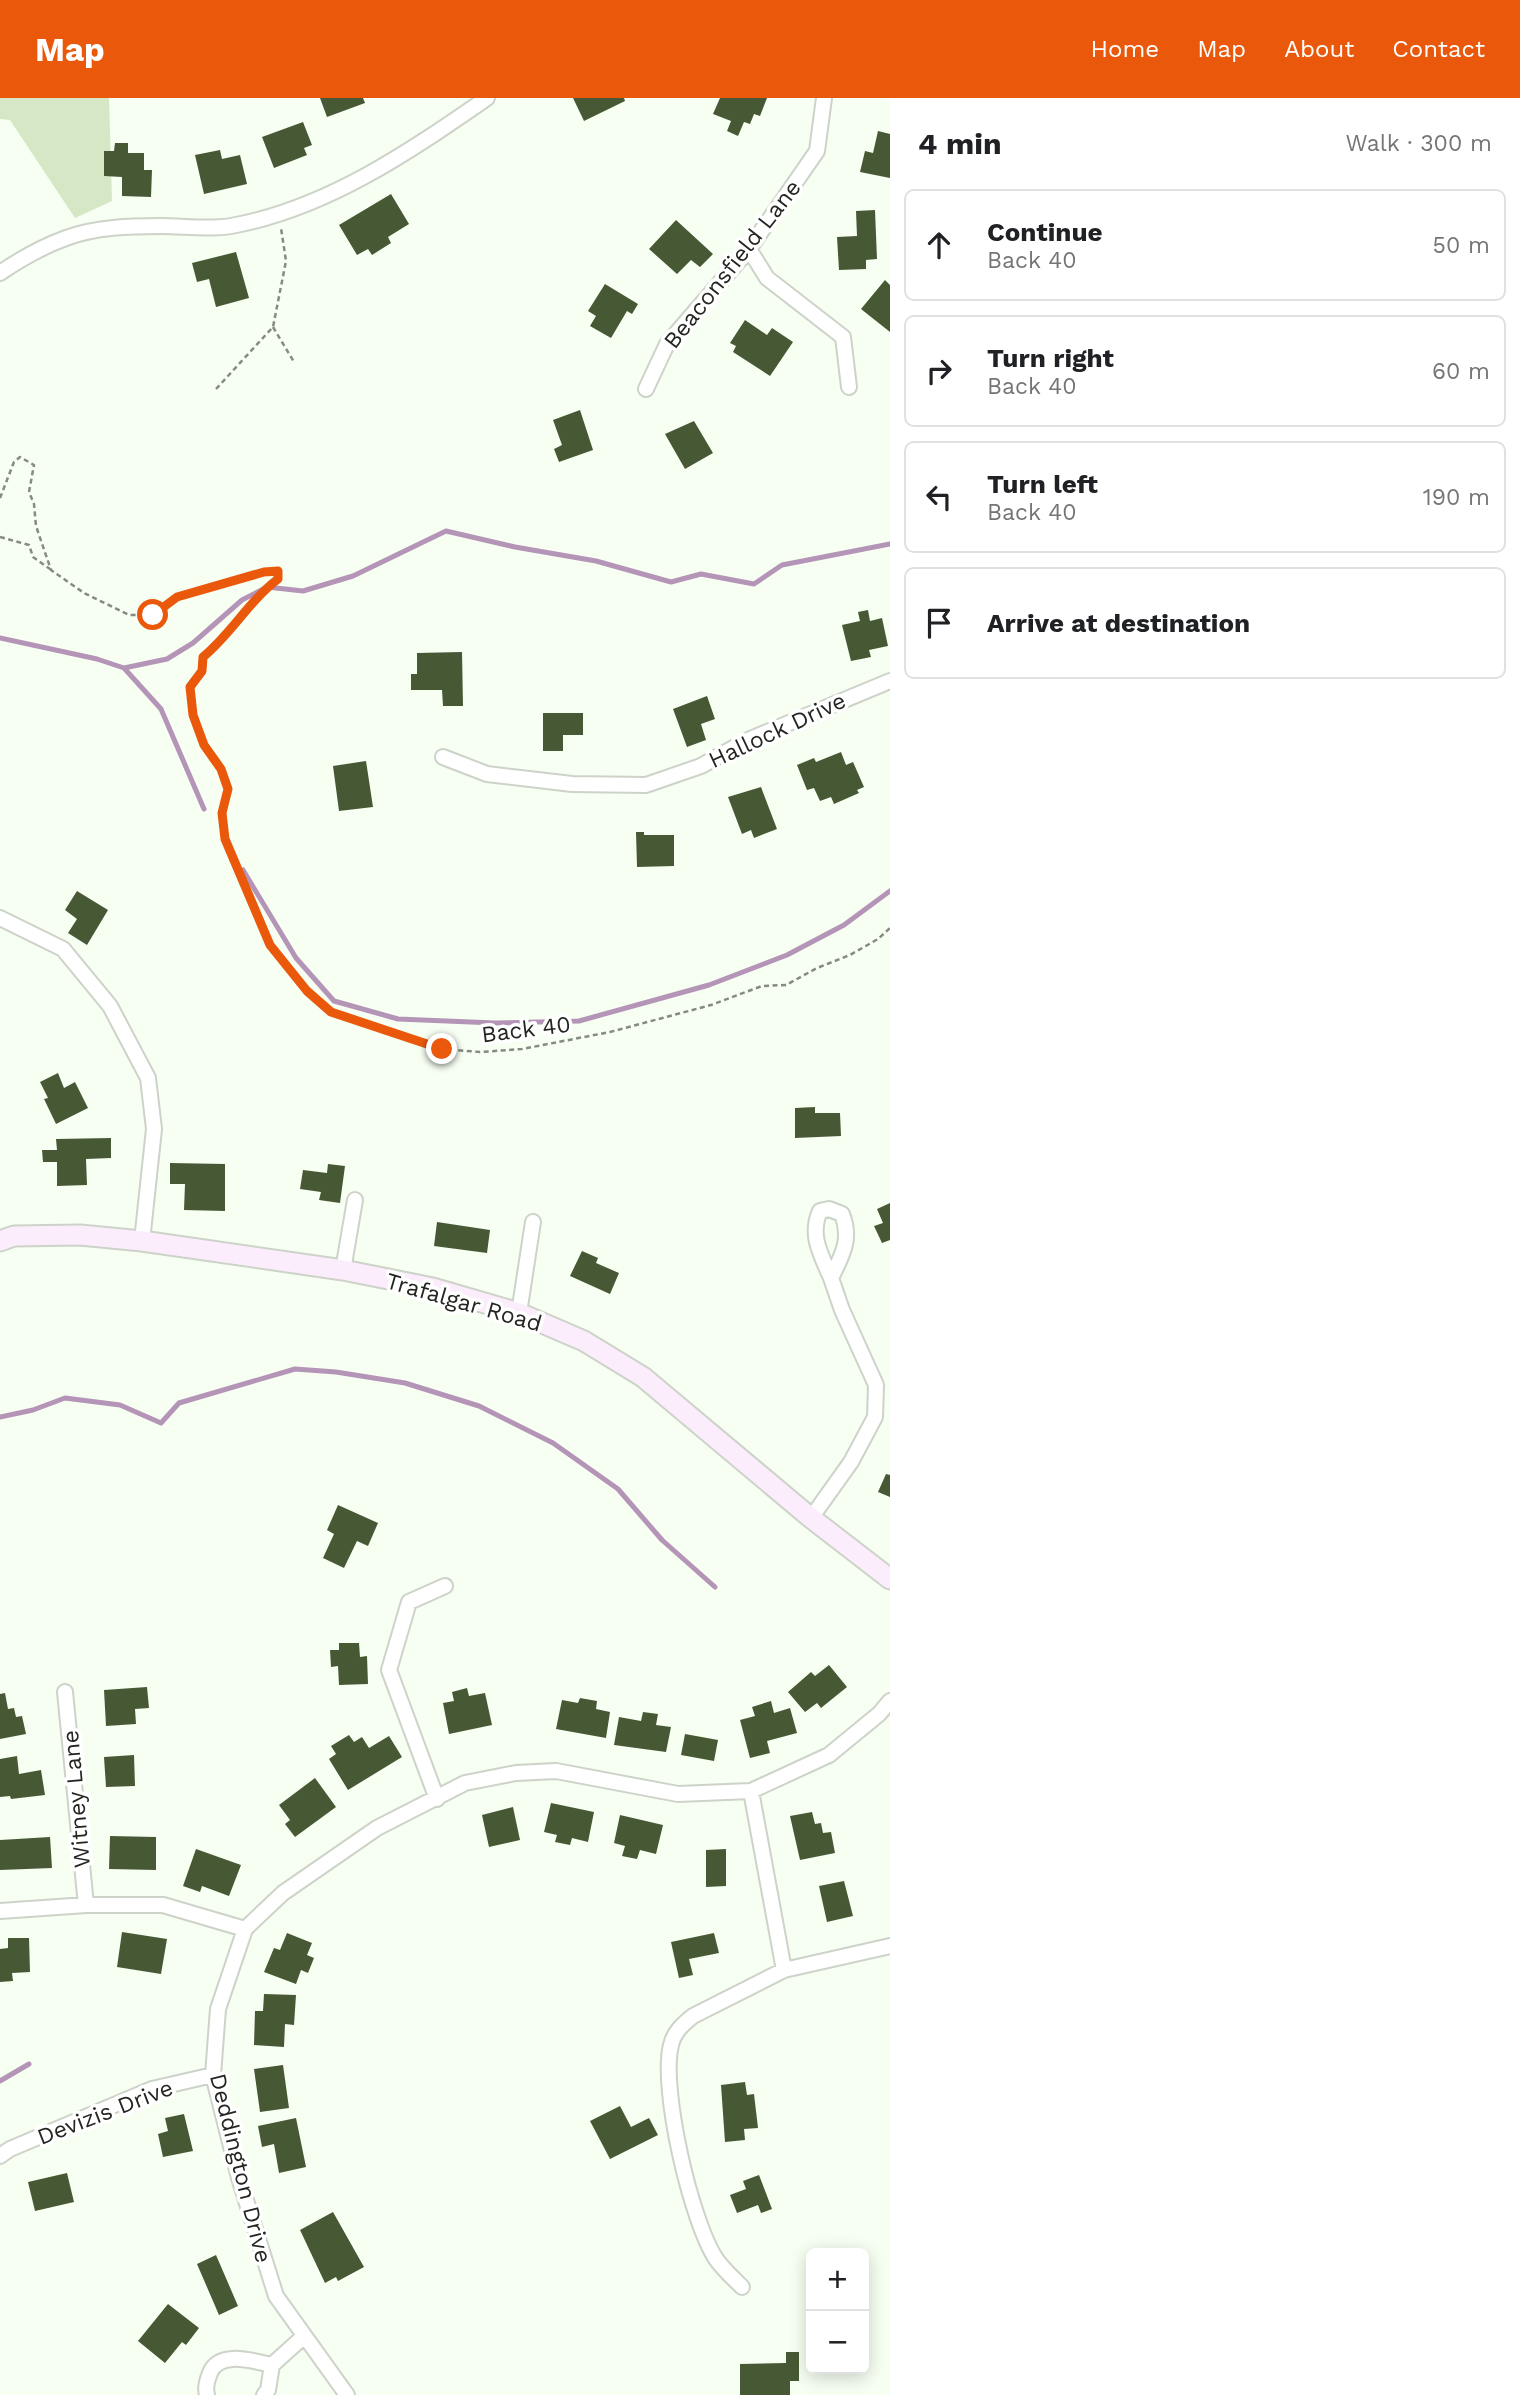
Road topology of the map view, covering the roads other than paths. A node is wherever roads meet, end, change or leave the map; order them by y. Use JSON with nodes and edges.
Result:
{"nodes":[{"id":1,"x":487,"y":98,"type":"edge"},
{"id":2,"x":824,"y":98,"type":"edge"},
{"id":3,"x":749,"y":249,"type":"junction"},
{"id":4,"x":0,"y":273,"type":"edge"},
{"id":5,"x":849,"y":387,"type":"dead end"},
{"id":6,"x":646,"y":389,"type":"dead end"},
{"id":7,"x":890,"y":681,"type":"edge"},
{"id":8,"x":443,"y":757,"type":"dead end"},
{"id":9,"x":0,"y":918,"type":"edge"},
{"id":10,"x":355,"y":1200,"type":"dead end"},
{"id":11,"x":533,"y":1222,"type":"dead end"},
{"id":12,"x":0,"y":1241,"type":"edge"},
{"id":13,"x":142,"y":1241,"type":"junction"},
{"id":14,"x":343,"y":1270,"type":"junction"},
{"id":15,"x":831,"y":1278,"type":"dead end"},
{"id":16,"x":519,"y":1314,"type":"junction"},
{"id":17,"x":811,"y":1518,"type":"junction"},
{"id":18,"x":890,"y":1579,"type":"edge"},
{"id":19,"x":445,"y":1586,"type":"dead end"},
{"id":20,"x":65,"y":1692,"type":"dead end"},
{"id":21,"x":890,"y":1701,"type":"edge"},
{"id":22,"x":751,"y":1791,"type":"junction"},
{"id":23,"x":437,"y":1799,"type":"junction"},
{"id":24,"x":86,"y":1905,"type":"junction"},
{"id":25,"x":0,"y":1911,"type":"edge"},
{"id":26,"x":246,"y":1928,"type":"junction"},
{"id":27,"x":890,"y":1946,"type":"edge"},
{"id":28,"x":784,"y":1970,"type":"junction"},
{"id":29,"x":213,"y":2075,"type":"junction"},
{"id":30,"x":0,"y":2156,"type":"edge"},
{"id":31,"x":742,"y":2287,"type":"dead end"},
{"id":32,"x":303,"y":2337,"type":"junction"},
{"id":33,"x":272,"y":2365,"type":"junction"},
{"id":34,"x":207,"y":2395,"type":"edge"},
{"id":35,"x":264,"y":2395,"type":"edge"},
{"id":36,"x":347,"y":2395,"type":"edge"}],
"edges":[{"from":1,"to":4,"type":"street"},
{"from":2,"to":3,"type":"street","name":"Beaconsfield Lane"},
{"from":3,"to":5,"type":"street"},
{"from":3,"to":6,"type":"street","name":"Beaconsfield Lane"},
{"from":7,"to":8,"type":"street","name":"Hallock Drive"},
{"from":9,"to":13,"type":"street"},
{"from":10,"to":14,"type":"street"},
{"from":11,"to":16,"type":"street"},
{"from":12,"to":13,"type":"street","name":"Trafalgar Road"},
{"from":13,"to":14,"type":"street","name":"Trafalgar Road"},
{"from":14,"to":16,"type":"street","name":"Trafalgar Road"},
{"from":15,"to":17,"type":"street"},
{"from":16,"to":17,"type":"street","name":"Trafalgar Road"},
{"from":17,"to":18,"type":"street","name":"Trafalgar Road"},
{"from":19,"to":23,"type":"street"},
{"from":20,"to":24,"type":"street","name":"Witney Lane"},
{"from":21,"to":22,"type":"street","name":"Deddington Drive"},
{"from":22,"to":23,"type":"street","name":"Deddington Drive"},
{"from":22,"to":28,"type":"street"},
{"from":23,"to":26,"type":"street","name":"Deddington Drive"},
{"from":24,"to":25,"type":"street"},
{"from":24,"to":26,"type":"street"},
{"from":26,"to":29,"type":"street","name":"Deddington Drive"},
{"from":27,"to":28,"type":"street"},
{"from":28,"to":31,"type":"street"},
{"from":29,"to":30,"type":"street","name":"Devizis Drive"},
{"from":29,"to":32,"type":"street","name":"Deddington Drive"},
{"from":32,"to":33,"type":"street"},
{"from":32,"to":36,"type":"street","name":"Deddington Drive"},
{"from":33,"to":34,"type":"street"},
{"from":33,"to":35,"type":"street"}]}
